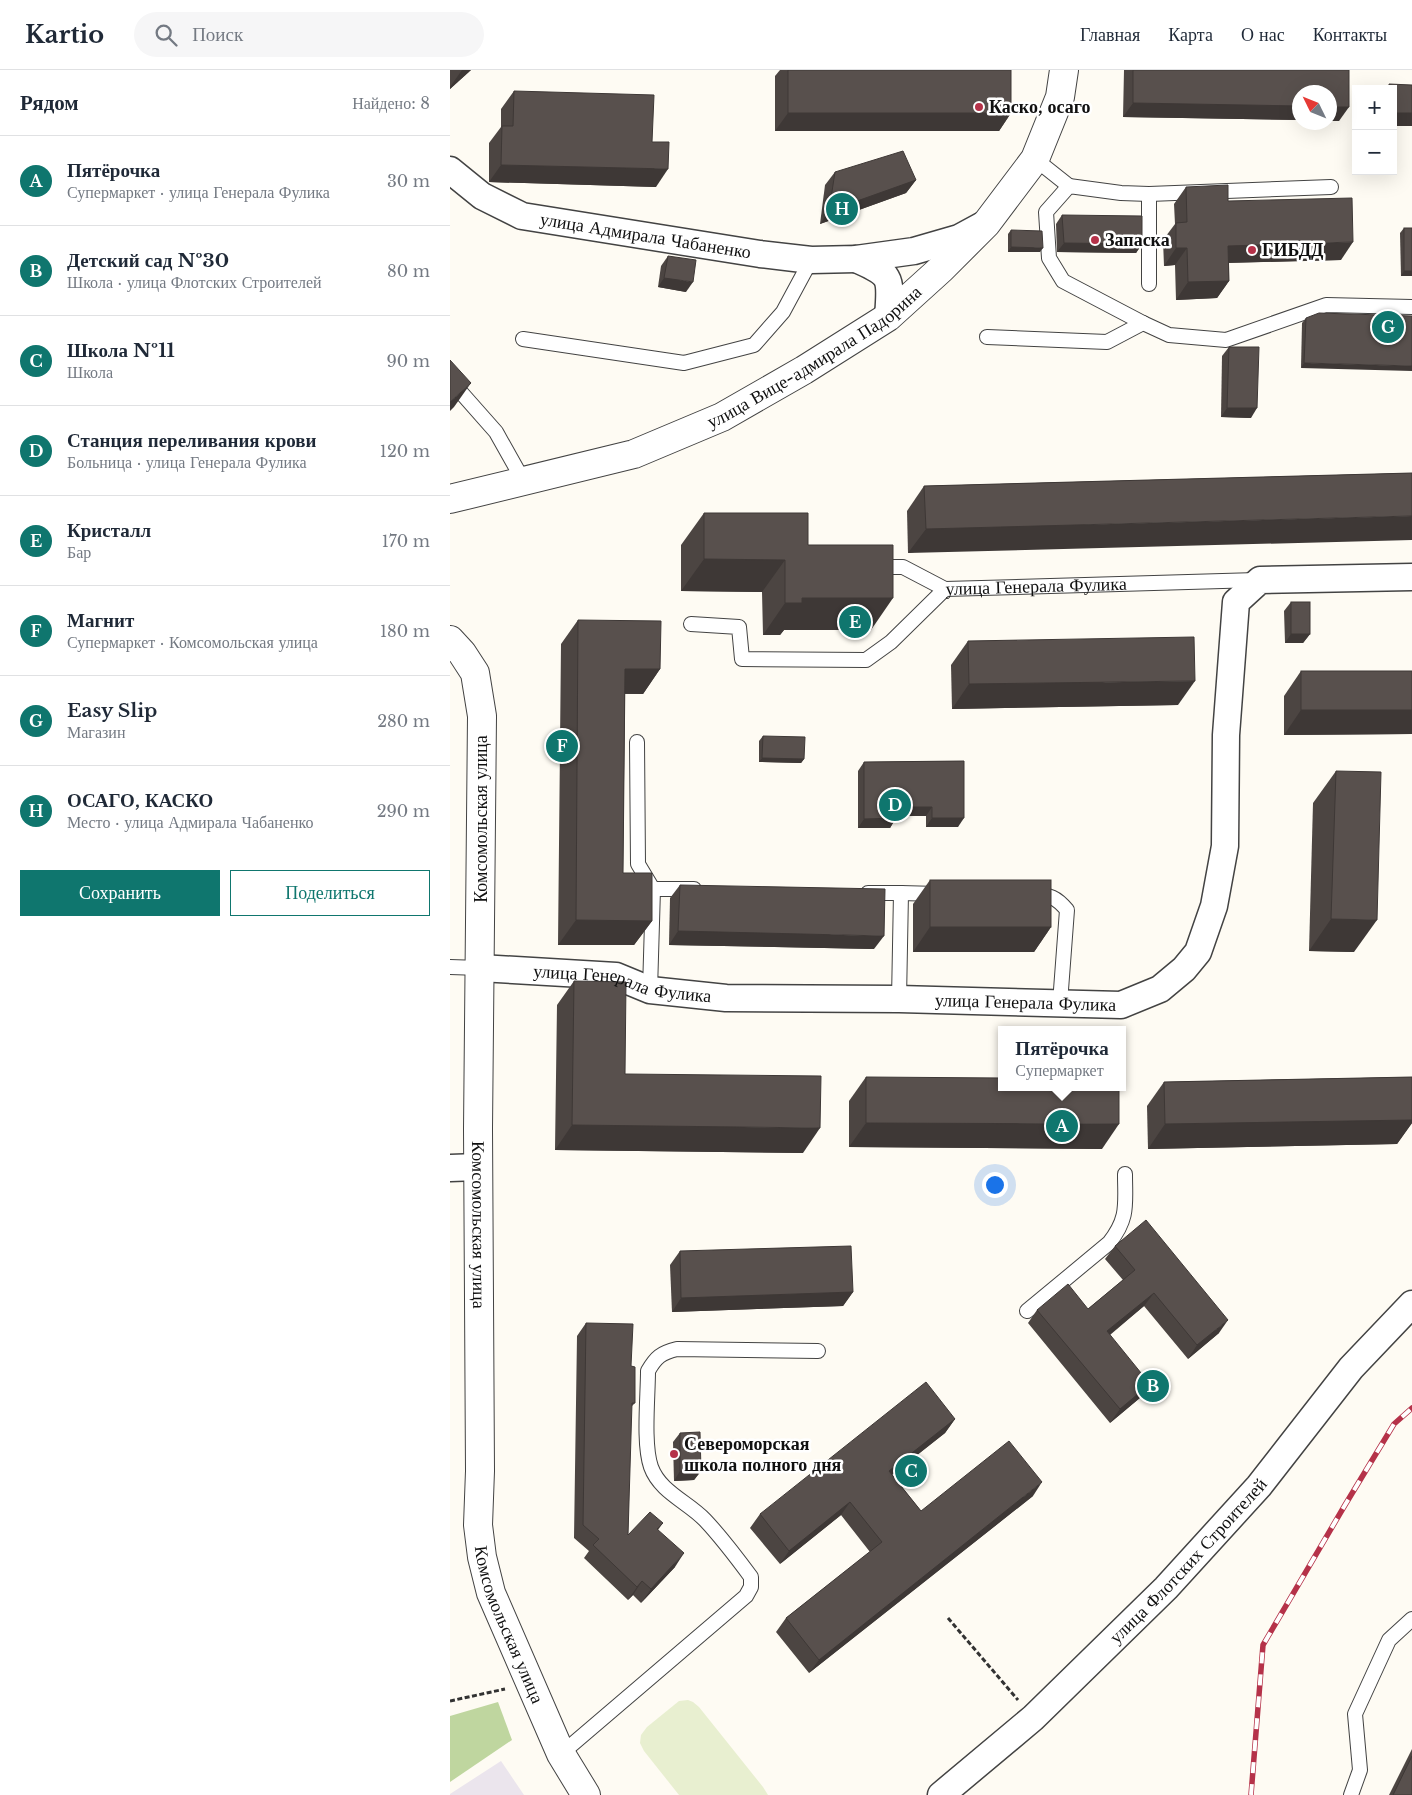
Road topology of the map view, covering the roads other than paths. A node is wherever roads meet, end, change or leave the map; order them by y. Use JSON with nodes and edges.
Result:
{"nodes":[{"id":1,"x":1064,"y":70,"type":"edge"},
{"id":2,"x":1035,"y":160,"type":"junction"},
{"id":3,"x":450,"y":170,"type":"edge"},
{"id":4,"x":1070,"y":186,"type":"junction"},
{"id":5,"x":1331,"y":187,"type":"dead end"},
{"id":6,"x":1149,"y":194,"type":"junction"},
{"id":7,"x":986,"y":224,"type":"junction"},
{"id":8,"x":856,"y":259,"type":"junction"},
{"id":9,"x":811,"y":260,"type":"junction"},
{"id":10,"x":1149,"y":284,"type":"dead end"},
{"id":11,"x":1412,"y":307,"type":"edge"},
{"id":12,"x":888,"y":317,"type":"junction"},
{"id":13,"x":1143,"y":323,"type":"junction"},
{"id":14,"x":987,"y":337,"type":"dead end"},
{"id":15,"x":524,"y":339,"type":"dead end"},
{"id":16,"x":450,"y":380,"type":"edge"},
{"id":17,"x":524,"y":482,"type":"junction"},
{"id":18,"x":450,"y":499,"type":"edge"},
{"id":19,"x":864,"y":567,"type":"edge"},
{"id":20,"x":1412,"y":577,"type":"edge"},
{"id":21,"x":1260,"y":580,"type":"junction"},
{"id":22,"x":945,"y":589,"type":"junction"},
{"id":23,"x":691,"y":624,"type":"dead end"},
{"id":24,"x":450,"y":640,"type":"edge"},
{"id":25,"x":637,"y":742,"type":"dead end"},
{"id":26,"x":653,"y":889,"type":"junction"},
{"id":27,"x":703,"y":890,"type":"edge"},
{"id":28,"x":851,"y":892,"type":"edge"},
{"id":29,"x":901,"y":893,"type":"junction"},
{"id":30,"x":949,"y":894,"type":"edge"},
{"id":31,"x":1017,"y":895,"type":"edge"},
{"id":32,"x":450,"y":968,"type":"edge"},
{"id":33,"x":480,"y":968,"type":"junction"},
{"id":34,"x":650,"y":990,"type":"junction"},
{"id":35,"x":898,"y":999,"type":"junction"},
{"id":36,"x":1060,"y":1003,"type":"junction"},
{"id":37,"x":478,"y":1167,"type":"junction"},
{"id":38,"x":450,"y":1168,"type":"edge"},
{"id":39,"x":1125,"y":1174,"type":"dead end"},
{"id":40,"x":1412,"y":1304,"type":"edge"},
{"id":41,"x":1027,"y":1311,"type":"dead end"},
{"id":42,"x":818,"y":1351,"type":"dead end"},
{"id":43,"x":1412,"y":1619,"type":"edge"},
{"id":44,"x":561,"y":1754,"type":"junction"},
{"id":45,"x":586,"y":1795,"type":"edge"},
{"id":46,"x":942,"y":1795,"type":"edge"},
{"id":47,"x":1351,"y":1795,"type":"edge"}],
"edges":[{"from":1,"to":2,"type":"street","name":"улица Вице-адмирала Падорина"},
{"from":2,"to":4,"type":"lane"},
{"from":2,"to":7,"type":"street","name":"улица Вице-адмирала Падорина"},
{"from":3,"to":9,"type":"street","name":"улица Адмирала Чабаненко"},
{"from":4,"to":6,"type":"lane"},
{"from":4,"to":13,"type":"lane"},
{"from":5,"to":6,"type":"lane"},
{"from":6,"to":10,"type":"lane"},
{"from":7,"to":8,"type":"street","name":"улица Адмирала Чабаненко"},
{"from":7,"to":12,"type":"street","name":"улица Вице-адмирала Падорина"},
{"from":8,"to":9,"type":"street","name":"улица Адмирала Чабаненко"},
{"from":8,"to":12,"type":"street","name":"улица Адмирала Чабаненко"},
{"from":9,"to":15,"type":"lane"},
{"from":11,"to":13,"type":"lane"},
{"from":12,"to":17,"type":"street","name":"улица Вице-адмирала Падорина"},
{"from":13,"to":14,"type":"lane"},
{"from":16,"to":17,"type":"lane"},
{"from":17,"to":18,"type":"street","name":"улица Вице-адмирала Падорина"},
{"from":19,"to":22,"type":"lane"},
{"from":20,"to":21,"type":"street","name":"улица Генерала Фулика"},
{"from":21,"to":22,"type":"lane","name":"улица Генерала Фулика"},
{"from":21,"to":36,"type":"street","name":"улица Генерала Фулика"},
{"from":22,"to":23,"type":"lane","name":"улица Генерала Фулика"},
{"from":24,"to":33,"type":"street","name":"Комсомольская улица"},
{"from":25,"to":26,"type":"lane"},
{"from":26,"to":27,"type":"lane"},
{"from":26,"to":34,"type":"lane"},
{"from":28,"to":29,"type":"lane"},
{"from":29,"to":30,"type":"lane"},
{"from":29,"to":35,"type":"lane"},
{"from":31,"to":36,"type":"lane"},
{"from":32,"to":33,"type":"lane"},
{"from":33,"to":34,"type":"street","name":"улица Генерала Фулика"},
{"from":33,"to":37,"type":"street","name":"Комсомольская улица"},
{"from":34,"to":35,"type":"street","name":"улица Генерала Фулика"},
{"from":35,"to":36,"type":"street","name":"улица Генерала Фулика"},
{"from":37,"to":38,"type":"street"},
{"from":37,"to":44,"type":"street","name":"Комсомольская улица"},
{"from":39,"to":41,"type":"lane"},
{"from":40,"to":46,"type":"street","name":"улица Флотских Строителей"},
{"from":42,"to":44,"type":"lane"},
{"from":43,"to":47,"type":"lane"},
{"from":44,"to":45,"type":"street","name":"Комсомольская улица"}]}
